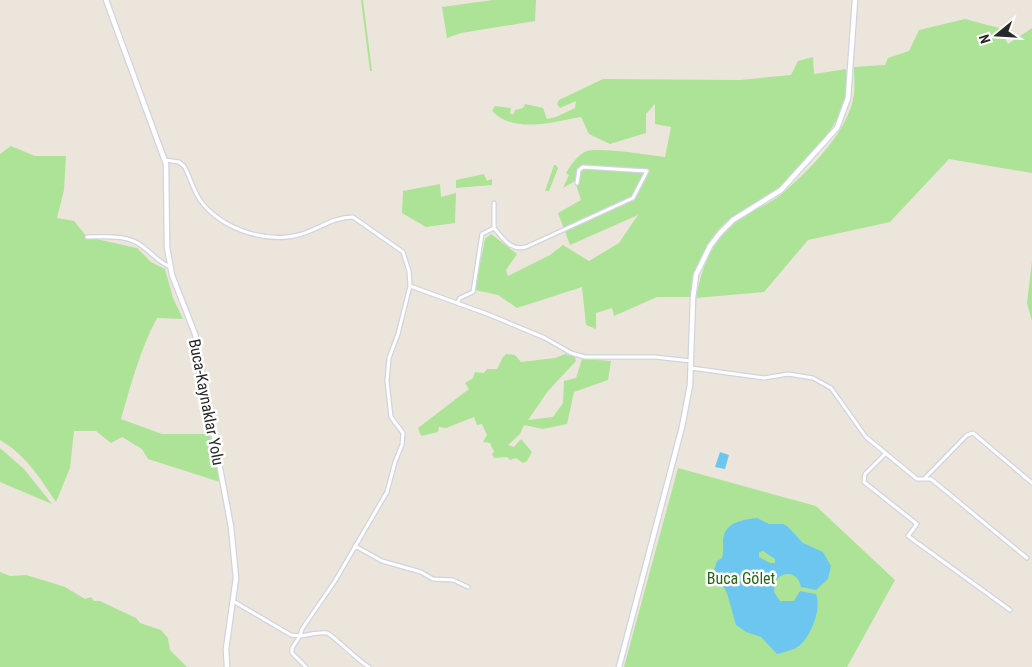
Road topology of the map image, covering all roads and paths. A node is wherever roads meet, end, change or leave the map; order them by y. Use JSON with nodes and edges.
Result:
{"nodes":[{"id":1,"x":106,"y":0,"type":"edge"},
{"id":2,"x":855,"y":0,"type":"edge"},
{"id":3,"x":165,"y":160,"type":"junction"},
{"id":4,"x":577,"y":183,"type":"dead end"},
{"id":5,"x":494,"y":204,"type":"dead end"},
{"id":6,"x":494,"y":228,"type":"junction"},
{"id":7,"x":87,"y":237,"type":"dead end"},
{"id":8,"x":170,"y":267,"type":"junction"},
{"id":9,"x":410,"y":286,"type":"junction"},
{"id":10,"x":457,"y":303,"type":"junction"},
{"id":11,"x":691,"y":362,"type":"junction"},
{"id":12,"x":690,"y":368,"type":"junction"},
{"id":13,"x":886,"y":453,"type":"junction"},
{"id":14,"x":925,"y":478,"type":"junction"},
{"id":15,"x":1032,"y":483,"type":"edge"},
{"id":16,"x":354,"y":546,"type":"junction"},
{"id":17,"x":1027,"y":558,"type":"dead end"},
{"id":18,"x":468,"y":587,"type":"dead end"},
{"id":19,"x":233,"y":601,"type":"junction"},
{"id":20,"x":1010,"y":610,"type":"dead end"},
{"id":21,"x":300,"y":636,"type":"junction"},
{"id":22,"x":227,"y":667,"type":"edge"},
{"id":23,"x":306,"y":667,"type":"edge"},
{"id":24,"x":369,"y":667,"type":"edge"},
{"id":25,"x":619,"y":667,"type":"edge"}],
"edges":[{"from":1,"to":3,"type":"street","name":"Buca-Kaynaklar Yolu"},
{"from":2,"to":11,"type":"street"},
{"from":3,"to":8,"type":"street","name":"Buca-Kaynaklar Yolu"},
{"from":3,"to":9,"type":"street"},
{"from":4,"to":6,"type":"street"},
{"from":5,"to":6,"type":"street"},
{"from":6,"to":10,"type":"street"},
{"from":7,"to":8,"type":"street"},
{"from":8,"to":19,"type":"street","name":"Buca-Kaynaklar Yolu"},
{"from":9,"to":10,"type":"street"},
{"from":9,"to":16,"type":"street"},
{"from":10,"to":11,"type":"street"},
{"from":11,"to":12,"type":"street"},
{"from":12,"to":13,"type":"street"},
{"from":12,"to":25,"type":"street"},
{"from":13,"to":14,"type":"street"},
{"from":13,"to":20,"type":"street"},
{"from":14,"to":15,"type":"street"},
{"from":14,"to":17,"type":"street"},
{"from":16,"to":18,"type":"street"},
{"from":16,"to":21,"type":"street"},
{"from":19,"to":21,"type":"street"},
{"from":19,"to":22,"type":"street","name":"Buca-Kaynaklar Yolu"},
{"from":21,"to":23,"type":"street"},
{"from":21,"to":24,"type":"street"}]}
